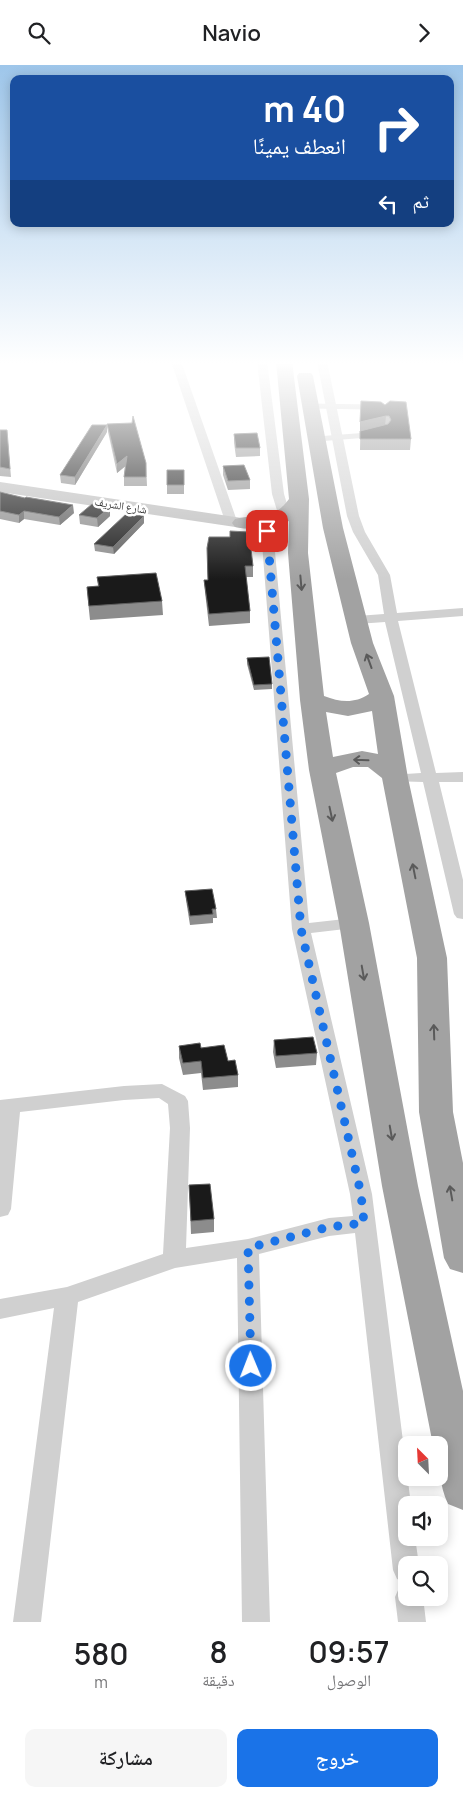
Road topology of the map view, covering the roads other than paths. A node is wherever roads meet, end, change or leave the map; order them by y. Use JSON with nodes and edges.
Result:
{"nodes":[{"id":1,"x":203,"y":434,"type":"edge"},
{"id":2,"x":271,"y":434,"type":"edge"},
{"id":3,"x":288,"y":434,"type":"edge"},
{"id":4,"x":325,"y":434,"type":"edge"},
{"id":5,"x":376,"y":434,"type":"edge"},
{"id":6,"x":326,"y":439,"type":"junction"},
{"id":7,"x":0,"y":487,"type":"edge"},
{"id":8,"x":292,"y":508,"type":"junction"},
{"id":9,"x":236,"y":522,"type":"junction"},
{"id":10,"x":267,"y":531,"type":"junction"},
{"id":11,"x":298,"y":553,"type":"junction"},
{"id":12,"x":463,"y":612,"type":"edge"},
{"id":13,"x":391,"y":618,"type":"junction"},
{"id":14,"x":357,"y":620,"type":"junction"},
{"id":15,"x":382,"y":696,"type":"junction"},
{"id":16,"x":312,"y":700,"type":"junction"},
{"id":17,"x":322,"y":771,"type":"junction"},
{"id":18,"x":463,"y":777,"type":"edge"},
{"id":19,"x":396,"y":778,"type":"junction"},
{"id":20,"x":431,"y":778,"type":"junction"},
{"id":21,"x":463,"y":914,"type":"edge"},
{"id":22,"x":354,"y":923,"type":"junction"},
{"id":23,"x":301,"y":929,"type":"junction"},
{"id":24,"x":5,"y":1106,"type":"edge"},
{"id":25,"x":0,"y":1209,"type":"edge"},
{"id":26,"x":364,"y":1223,"type":"junction"},
{"id":27,"x":248,"y":1248,"type":"junction"},
{"id":28,"x":463,"y":1258,"type":"edge"},
{"id":29,"x":174,"y":1259,"type":"junction"},
{"id":30,"x":67,"y":1296,"type":"junction"},
{"id":31,"x":0,"y":1309,"type":"edge"},
{"id":32,"x":463,"y":1490,"type":"edge"},
{"id":33,"x":404,"y":1556,"type":"edge"},
{"id":34,"x":410,"y":1606,"type":"edge"},
{"id":35,"x":27,"y":1622,"type":"edge"},
{"id":36,"x":256,"y":1622,"type":"edge"},
{"id":37,"x":412,"y":1622,"type":"edge"}],
"edges":[{"from":1,"to":9,"type":"street"},
{"from":2,"to":8,"type":"street"},
{"from":3,"to":8,"type":"highway"},
{"from":4,"to":6,"type":"highway"},
{"from":5,"to":6,"type":"lane"},
{"from":6,"to":13,"type":"street"},
{"from":6,"to":14,"type":"highway"},
{"from":7,"to":9,"type":"main road","name":"شارع الشريف"},
{"from":8,"to":9,"type":"highway"},
{"from":8,"to":11,"type":"highway"},
{"from":9,"to":10,"type":"highway"},
{"from":10,"to":11,"type":"highway"},
{"from":10,"to":23,"type":"street"},
{"from":11,"to":16,"type":"highway","one_way":true},
{"from":12,"to":13,"type":"street"},
{"from":13,"to":14,"type":"street"},
{"from":13,"to":20,"type":"street"},
{"from":15,"to":14,"type":"highway","one_way":true},
{"from":15,"to":16,"type":"highway"},
{"from":15,"to":19,"type":"highway"},
{"from":16,"to":17,"type":"highway"},
{"from":19,"to":17,"type":"highway","one_way":true},
{"from":17,"to":22,"type":"highway","one_way":true},
{"from":18,"to":20,"type":"street"},
{"from":19,"to":20,"type":"street"},
{"from":28,"to":19,"type":"highway","one_way":true},
{"from":20,"to":21,"type":"street"},
{"from":22,"to":23,"type":"street"},
{"from":22,"to":32,"type":"highway","one_way":true},
{"from":23,"to":26,"type":"street"},
{"from":24,"to":25,"type":"street"},
{"from":24,"to":29,"type":"street"},
{"from":26,"to":27,"type":"street"},
{"from":26,"to":33,"type":"street"},
{"from":27,"to":29,"type":"street"},
{"from":27,"to":36,"type":"street"},
{"from":29,"to":30,"type":"street"},
{"from":30,"to":31,"type":"street"},
{"from":30,"to":35,"type":"street"},
{"from":34,"to":37,"type":"street"}]}
